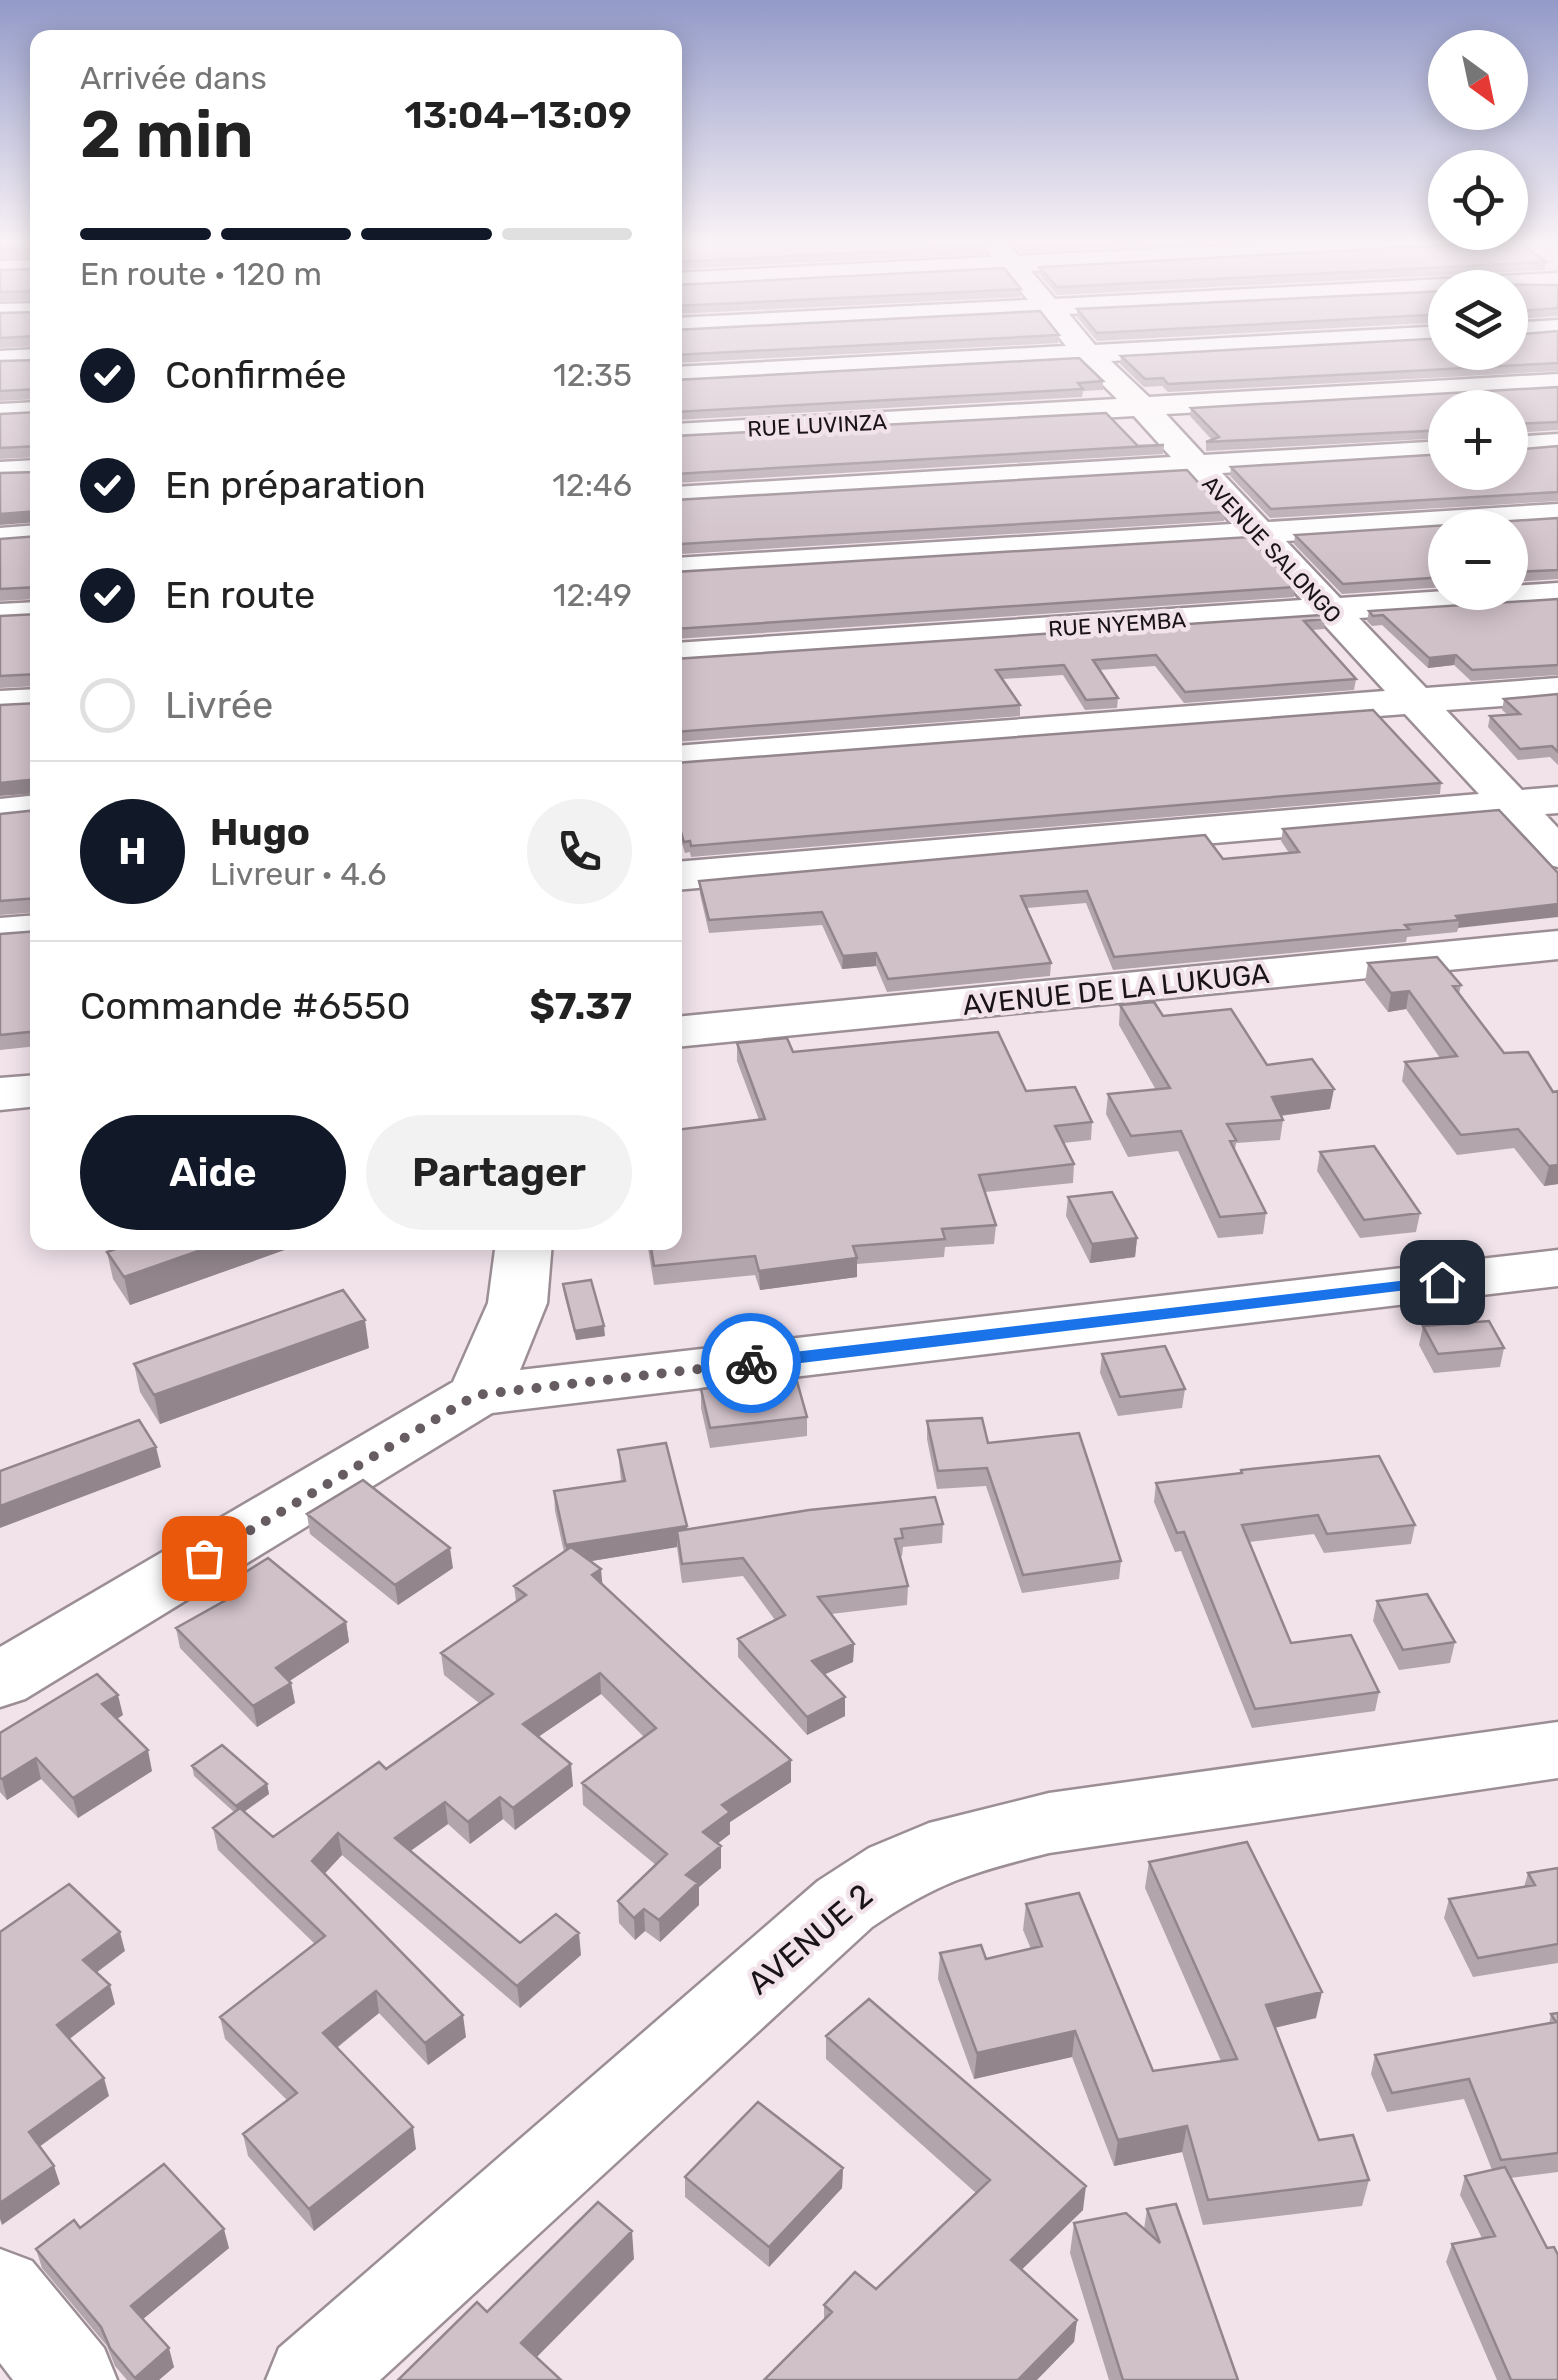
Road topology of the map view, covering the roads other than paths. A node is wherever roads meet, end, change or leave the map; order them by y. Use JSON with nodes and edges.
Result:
{"nodes":[{"id":1,"x":1086,"y":351,"type":"edge"},
{"id":2,"x":1140,"y":351,"type":"edge"},
{"id":3,"x":1088,"y":354,"type":"junction"},
{"id":4,"x":30,"y":358,"type":"edge"},
{"id":5,"x":0,"y":360,"type":"edge"},
{"id":6,"x":682,"y":376,"type":"edge"},
{"id":7,"x":1558,"y":382,"type":"edge"},
{"id":8,"x":1142,"y":407,"type":"junction"},
{"id":9,"x":30,"y":410,"type":"edge"},
{"id":10,"x":0,"y":412,"type":"edge"},
{"id":11,"x":682,"y":433,"type":"edge"},
{"id":12,"x":1558,"y":443,"type":"edge"},
{"id":13,"x":1528,"y":445,"type":"edge"},
{"id":14,"x":1428,"y":451,"type":"edge"},
{"id":15,"x":1194,"y":466,"type":"junction"},
{"id":16,"x":30,"y":470,"type":"edge"},
{"id":17,"x":0,"y":472,"type":"edge"},
{"id":18,"x":682,"y":497,"type":"edge"},
{"id":19,"x":1558,"y":514,"type":"edge"},
{"id":20,"x":1258,"y":534,"type":"junction"},
{"id":21,"x":30,"y":536,"type":"edge"},
{"id":22,"x":0,"y":538,"type":"edge"},
{"id":23,"x":682,"y":569,"type":"edge"},
{"id":24,"x":1558,"y":594,"type":"edge"},
{"id":25,"x":1328,"y":610,"type":"junction"},
{"id":26,"x":30,"y":613,"type":"edge"},
{"id":27,"x":0,"y":615,"type":"edge"},
{"id":28,"x":682,"y":654,"type":"edge"},
{"id":29,"x":1558,"y":690,"type":"edge"},
{"id":30,"x":1416,"y":700,"type":"junction"},
{"id":31,"x":30,"y":702,"type":"edge"},
{"id":32,"x":0,"y":704,"type":"edge"},
{"id":33,"x":682,"y":757,"type":"edge"},
{"id":34,"x":1558,"y":800,"type":"edge"},
{"id":35,"x":1508,"y":804,"type":"junction"},
{"id":36,"x":30,"y":809,"type":"edge"},
{"id":37,"x":0,"y":812,"type":"edge"},
{"id":38,"x":1558,"y":854,"type":"edge"},
{"id":39,"x":682,"y":875,"type":"edge"},
{"id":40,"x":30,"y":930,"type":"edge"},
{"id":41,"x":0,"y":932,"type":"edge"},
{"id":42,"x":1558,"y":945,"type":"edge"},
{"id":43,"x":682,"y":1031,"type":"edge"},
{"id":44,"x":30,"y":1091,"type":"edge"},
{"id":45,"x":0,"y":1094,"type":"edge"},
{"id":46,"x":524,"y":1250,"type":"edge"},
{"id":47,"x":1558,"y":1268,"type":"edge"},
{"id":48,"x":476,"y":1395,"type":"junction"},
{"id":49,"x":0,"y":1680,"type":"edge"},
{"id":50,"x":1558,"y":1750,"type":"edge"},
{"id":51,"x":0,"y":2292,"type":"edge"},
{"id":52,"x":71,"y":2380,"type":"edge"},
{"id":53,"x":312,"y":2380,"type":"edge"}],
"edges":[{"from":1,"to":3,"type":"street","name":"AVENUE SALONGO"},
{"from":2,"to":3,"type":"street"},
{"from":3,"to":6,"type":"street"},
{"from":3,"to":8,"type":"street","name":"AVENUE SALONGO"},
{"from":4,"to":5,"type":"street"},
{"from":7,"to":8,"type":"street","name":"RUE LUVINZA"},
{"from":8,"to":11,"type":"street","name":"RUE LUVINZA"},
{"from":8,"to":15,"type":"street","name":"AVENUE SALONGO"},
{"from":9,"to":10,"type":"street"},
{"from":12,"to":13,"type":"street"},
{"from":14,"to":15,"type":"street"},
{"from":15,"to":18,"type":"street"},
{"from":15,"to":20,"type":"street","name":"AVENUE SALONGO"},
{"from":16,"to":17,"type":"street"},
{"from":19,"to":20,"type":"street"},
{"from":20,"to":23,"type":"street"},
{"from":20,"to":25,"type":"street","name":"AVENUE SALONGO"},
{"from":21,"to":22,"type":"street"},
{"from":24,"to":25,"type":"street","name":"RUE NYEMBA"},
{"from":25,"to":28,"type":"street","name":"RUE NYEMBA"},
{"from":25,"to":30,"type":"street","name":"AVENUE SALONGO"},
{"from":26,"to":27,"type":"street"},
{"from":29,"to":30,"type":"street"},
{"from":30,"to":33,"type":"street"},
{"from":30,"to":35,"type":"street","name":"AVENUE SALONGO"},
{"from":31,"to":32,"type":"street"},
{"from":34,"to":35,"type":"street"},
{"from":35,"to":38,"type":"street","name":"AVENUE SALONGO"},
{"from":35,"to":39,"type":"street"},
{"from":36,"to":37,"type":"street"},
{"from":40,"to":41,"type":"street"},
{"from":42,"to":43,"type":"street","name":"AVENUE DE LA LUKUGA"},
{"from":44,"to":45,"type":"street"},
{"from":46,"to":48,"type":"street"},
{"from":47,"to":48,"type":"street"},
{"from":48,"to":49,"type":"street"},
{"from":50,"to":53,"type":"street","name":"AVENUE 2"},
{"from":51,"to":52,"type":"street"}]}
